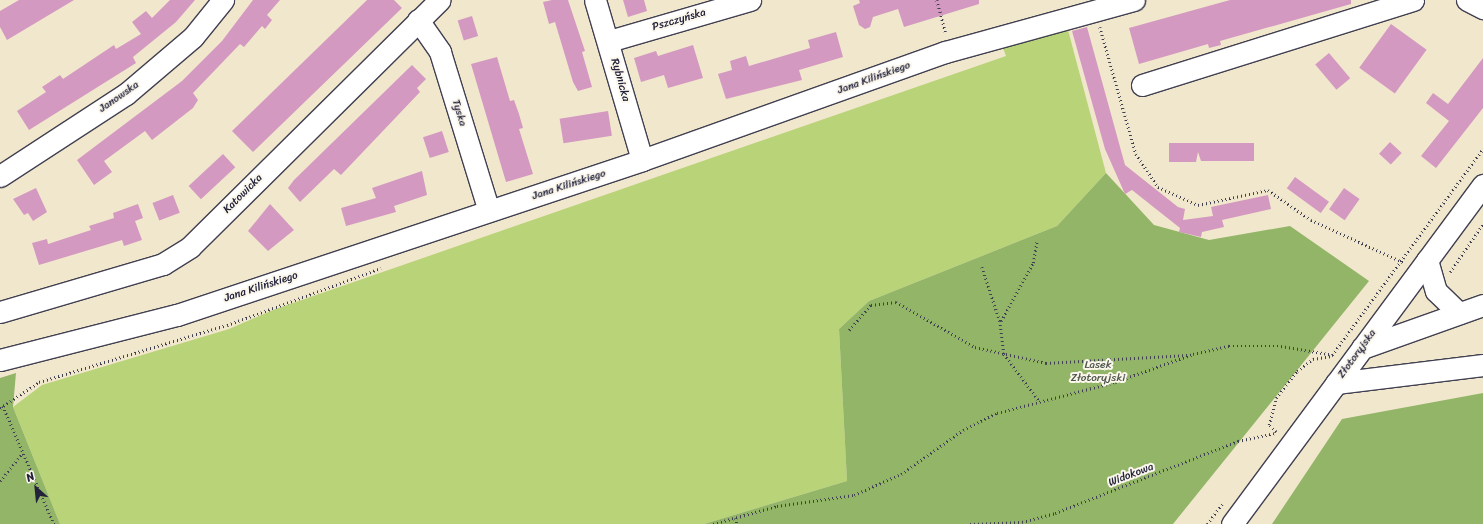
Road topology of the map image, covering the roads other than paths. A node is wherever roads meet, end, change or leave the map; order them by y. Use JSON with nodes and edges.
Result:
{"nodes":[{"id":1,"x":223,"y":0,"type":"edge"},
{"id":2,"x":440,"y":0,"type":"edge"},
{"id":3,"x":595,"y":0,"type":"edge"},
{"id":4,"x":750,"y":0,"type":"edge"},
{"id":5,"x":1134,"y":0,"type":"edge"},
{"id":6,"x":1413,"y":0,"type":"edge"},
{"id":7,"x":1467,"y":0,"type":"edge"},
{"id":8,"x":1483,"y":8,"type":"edge"},
{"id":9,"x":418,"y":20,"type":"junction"},
{"id":10,"x":609,"y":41,"type":"junction"},
{"id":11,"x":1142,"y":85,"type":"dead end"},
{"id":12,"x":642,"y":160,"type":"junction"},
{"id":13,"x":0,"y":176,"type":"edge"},
{"id":14,"x":1483,"y":185,"type":"edge"},
{"id":15,"x":489,"y":211,"type":"junction"},
{"id":16,"x":1415,"y":264,"type":"junction"},
{"id":17,"x":1483,"y":306,"type":"edge"},
{"id":18,"x":0,"y":312,"type":"edge"},
{"id":19,"x":1459,"y":313,"type":"junction"},
{"id":20,"x":1362,"y":348,"type":"junction"},
{"id":21,"x":0,"y":360,"type":"edge"},
{"id":22,"x":1483,"y":365,"type":"edge"},
{"id":23,"x":1336,"y":383,"type":"junction"},
{"id":24,"x":1232,"y":524,"type":"edge"}],
"edges":[{"from":1,"to":13,"type":"street","name":"Janowska"},
{"from":2,"to":9,"type":"street","name":"Katowicka"},
{"from":3,"to":10,"type":"street","name":"Rybnicka"},
{"from":4,"to":10,"type":"street","name":"Pszczyńska"},
{"from":5,"to":12,"type":"street","name":"Jana Kilińskiego"},
{"from":6,"to":11,"type":"street"},
{"from":7,"to":8,"type":"street"},
{"from":9,"to":15,"type":"street","name":"Tyska"},
{"from":9,"to":18,"type":"street","name":"Katowicka"},
{"from":10,"to":12,"type":"street","name":"Rybnicka"},
{"from":12,"to":15,"type":"street","name":"Jana Kilińskiego"},
{"from":14,"to":16,"type":"street","name":"Złotoryjska"},
{"from":15,"to":21,"type":"street","name":"Jana Kilińskiego"},
{"from":16,"to":19,"type":"street"},
{"from":16,"to":20,"type":"street","name":"Złotoryjska"},
{"from":17,"to":19,"type":"street"},
{"from":19,"to":20,"type":"street"},
{"from":20,"to":23,"type":"street","name":"Złotoryjska"},
{"from":22,"to":23,"type":"street"},
{"from":23,"to":24,"type":"street","name":"Złotoryjska"}]}
